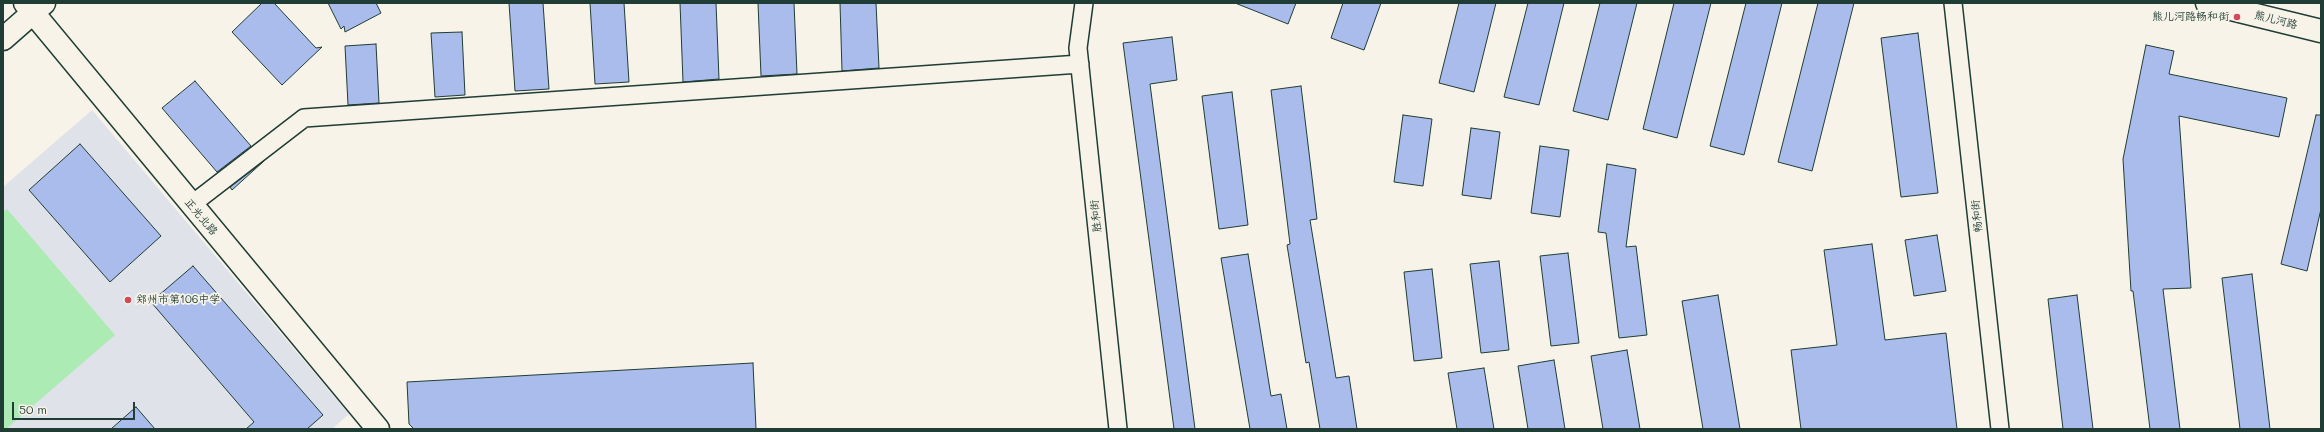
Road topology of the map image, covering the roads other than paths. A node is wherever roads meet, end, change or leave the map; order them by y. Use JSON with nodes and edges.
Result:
{"nodes":[{"id":1,"x":1084,"y":3,"type":"edge"},
{"id":2,"x":1953,"y":3,"type":"edge"},
{"id":3,"x":2207,"y":3,"type":"edge"},
{"id":4,"x":34,"y":6,"type":"edge"},
{"id":5,"x":2321,"y":31,"type":"edge"},
{"id":6,"x":3,"y":39,"type":"edge"},
{"id":7,"x":1080,"y":64,"type":"junction"},
{"id":8,"x":192,"y":205,"type":"junction"},
{"id":9,"x":378,"y":429,"type":"edge"},
{"id":10,"x":1118,"y":429,"type":"edge"},
{"id":11,"x":2000,"y":429,"type":"edge"}],
"edges":[{"from":1,"to":7,"type":"street","name":"胜和街"},
{"from":2,"to":11,"type":"street","name":"畅和街"},
{"from":3,"to":5,"type":"street","name":"熊儿河路"},
{"from":4,"to":6,"type":"street"},
{"from":4,"to":8,"type":"street","name":"正光北路"},
{"from":7,"to":8,"type":"street"},
{"from":7,"to":10,"type":"street","name":"胜和街"},
{"from":8,"to":9,"type":"street","name":"正光北路"}]}
